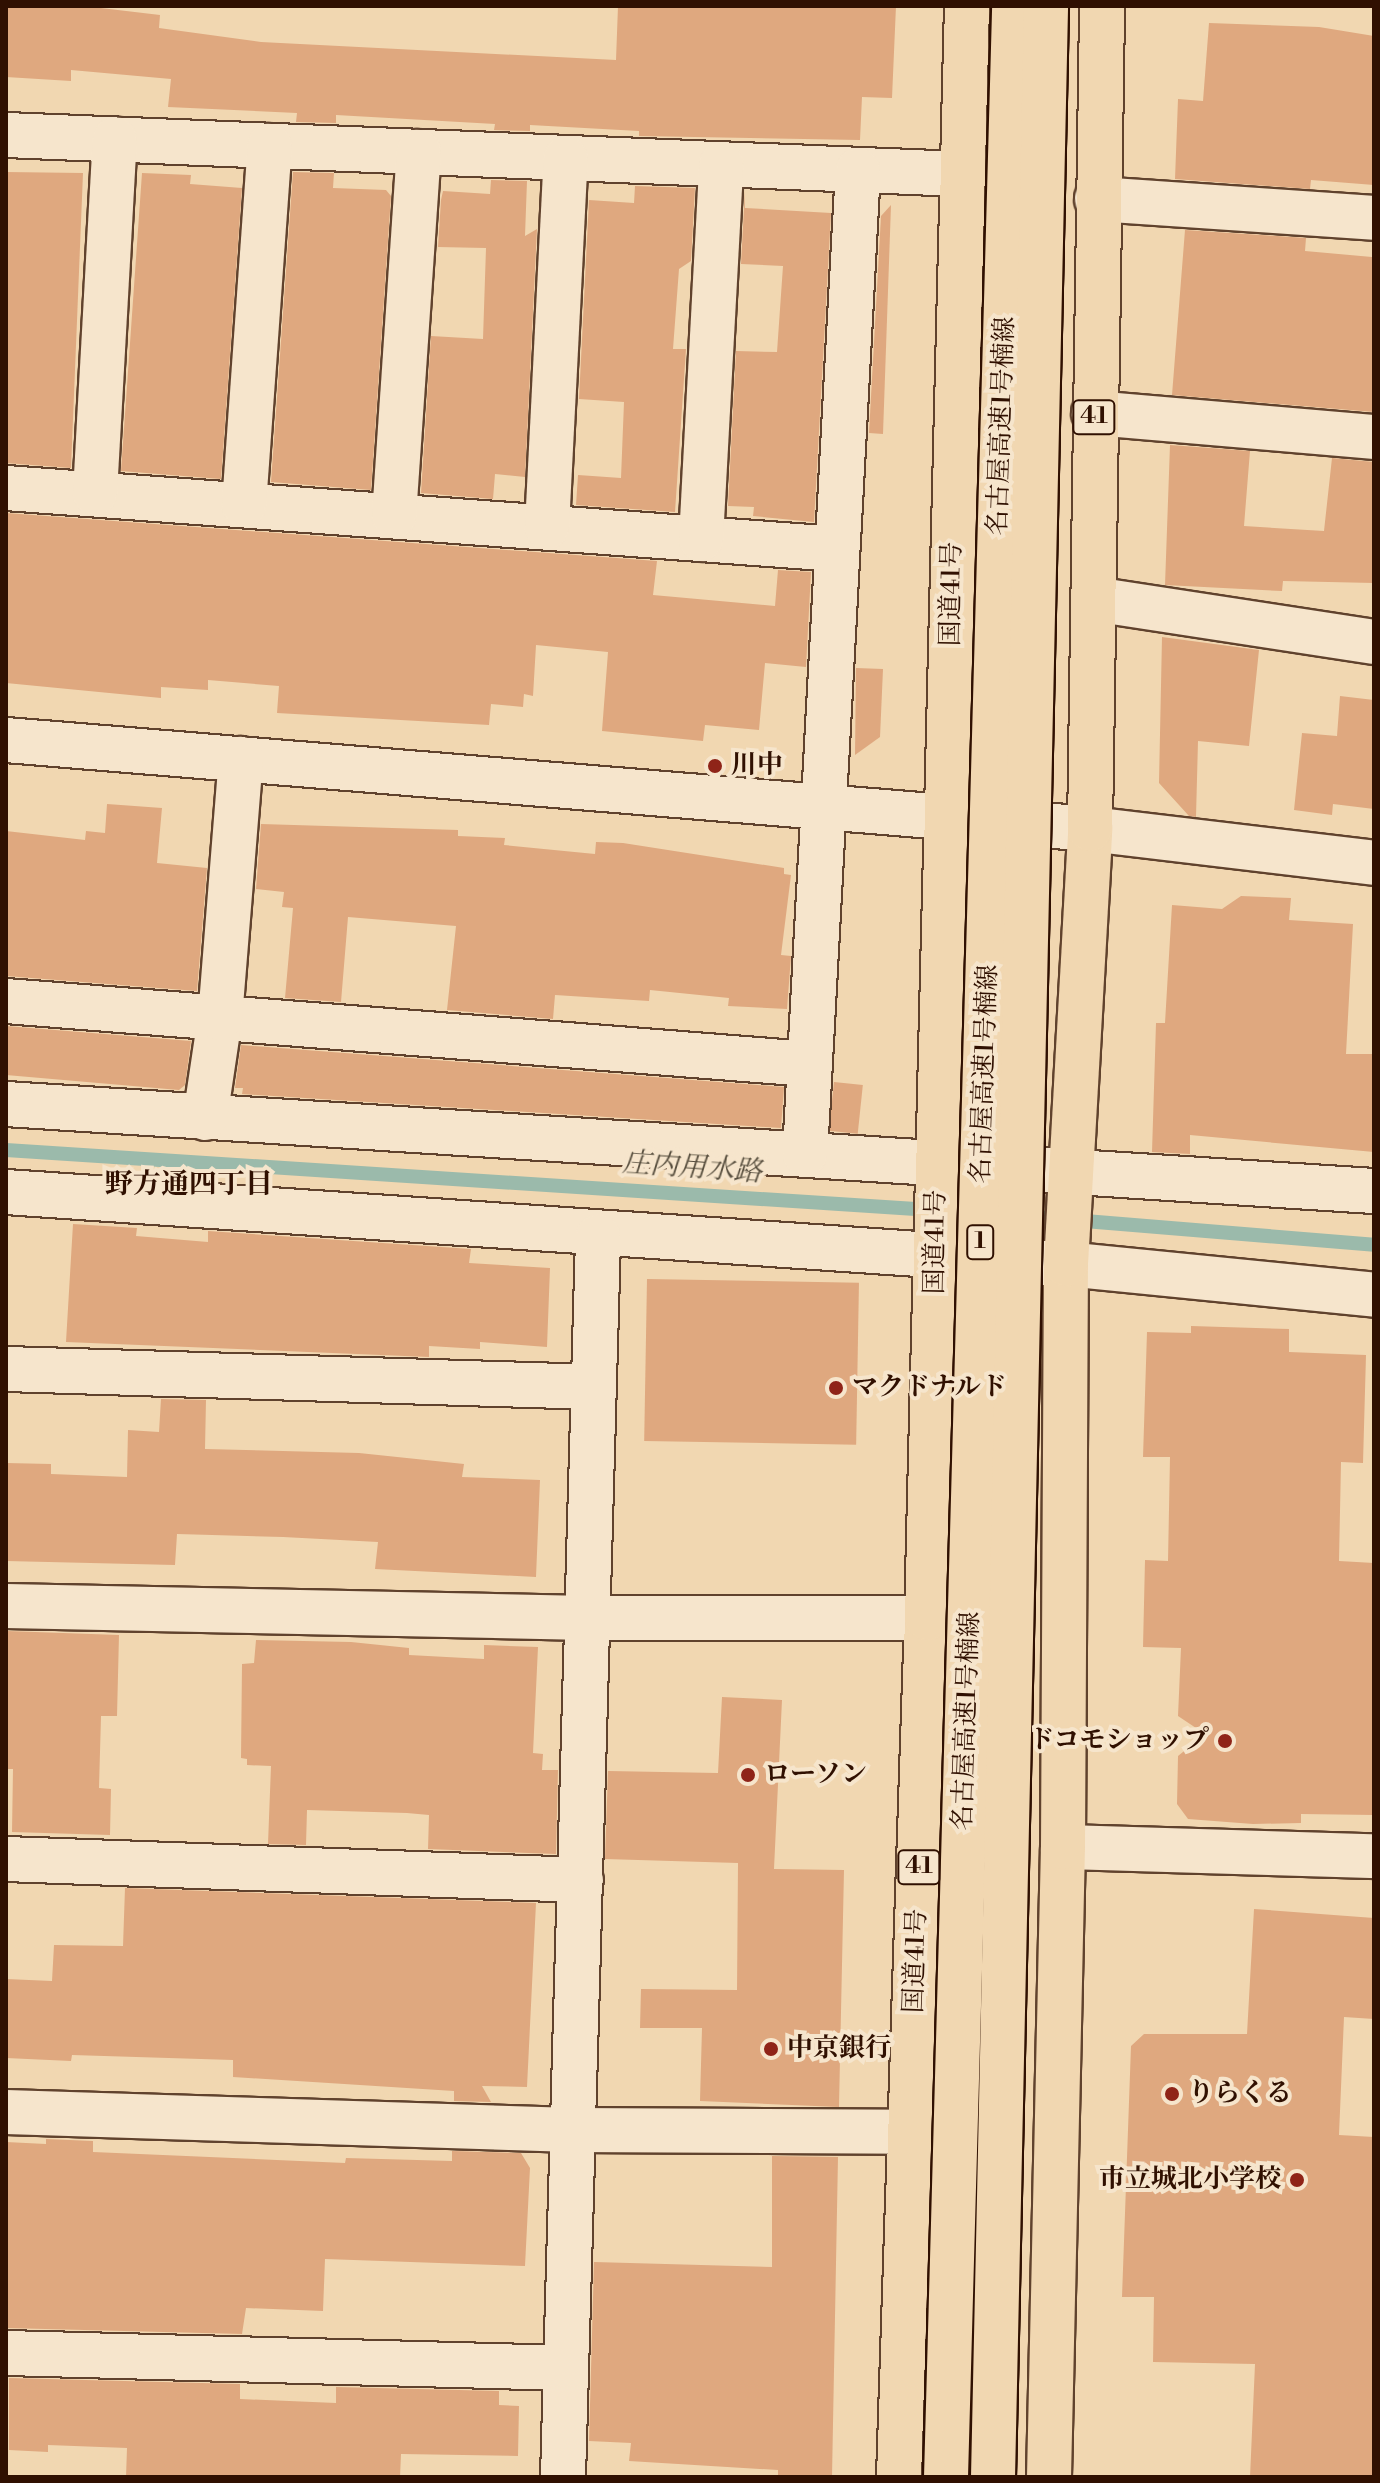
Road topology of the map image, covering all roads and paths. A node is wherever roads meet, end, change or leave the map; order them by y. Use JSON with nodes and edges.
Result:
{"nodes":[{"id":1,"x":967,"y":6,"type":"edge"},
{"id":2,"x":1014,"y":6,"type":"edge"},
{"id":3,"x":1046,"y":6,"type":"edge"},
{"id":4,"x":1102,"y":6,"type":"edge"},
{"id":5,"x":6,"y":135,"type":"edge"},
{"id":6,"x":115,"y":140,"type":"junction"},
{"id":7,"x":270,"y":146,"type":"junction"},
{"id":8,"x":419,"y":152,"type":"junction"},
{"id":9,"x":566,"y":158,"type":"junction"},
{"id":10,"x":721,"y":165,"type":"junction"},
{"id":11,"x":858,"y":170,"type":"junction"},
{"id":12,"x":962,"y":174,"type":"junction"},
{"id":13,"x":1097,"y":199,"type":"junction"},
{"id":14,"x":1374,"y":218,"type":"edge"},
{"id":15,"x":1094,"y":413,"type":"junction"},
{"id":16,"x":1374,"y":437,"type":"edge"},
{"id":17,"x":6,"y":488,"type":"edge"},
{"id":18,"x":95,"y":493,"type":"junction"},
{"id":19,"x":244,"y":505,"type":"junction"},
{"id":20,"x":394,"y":516,"type":"junction"},
{"id":21,"x":547,"y":527,"type":"junction"},
{"id":22,"x":701,"y":539,"type":"junction"},
{"id":23,"x":836,"y":549,"type":"junction"},
{"id":24,"x":1094,"y":599,"type":"junction"},
{"id":25,"x":1374,"y":642,"type":"edge"},
{"id":26,"x":6,"y":740,"type":"edge"},
{"id":27,"x":241,"y":759,"type":"junction"},
{"id":28,"x":822,"y":807,"type":"junction"},
{"id":29,"x":947,"y":816,"type":"junction"},
{"id":30,"x":1090,"y":829,"type":"junction"},
{"id":31,"x":1374,"y":863,"type":"edge"},
{"id":32,"x":6,"y":1001,"type":"edge"},
{"id":33,"x":220,"y":1018,"type":"junction"},
{"id":34,"x":809,"y":1064,"type":"junction"},
{"id":35,"x":6,"y":1104,"type":"edge"},
{"id":36,"x":205,"y":1118,"type":"junction"},
{"id":37,"x":805,"y":1154,"type":"junction"},
{"id":38,"x":938,"y":1163,"type":"junction"},
{"id":39,"x":1073,"y":1170,"type":"junction"},
{"id":40,"x":1374,"y":1191,"type":"edge"},
{"id":41,"x":6,"y":1192,"type":"edge"},
{"id":42,"x":598,"y":1236,"type":"junction"},
{"id":43,"x":935,"y":1257,"type":"junction"},
{"id":44,"x":1066,"y":1264,"type":"junction"},
{"id":45,"x":1374,"y":1295,"type":"edge"},
{"id":46,"x":6,"y":1369,"type":"edge"},
{"id":47,"x":594,"y":1387,"type":"junction"},
{"id":48,"x":6,"y":1606,"type":"edge"},
{"id":49,"x":588,"y":1618,"type":"junction"},
{"id":50,"x":927,"y":1618,"type":"junction"},
{"id":51,"x":1063,"y":1847,"type":"junction"},
{"id":52,"x":1374,"y":1856,"type":"edge"},
{"id":53,"x":6,"y":1859,"type":"edge"},
{"id":54,"x":581,"y":1880,"type":"junction"},
{"id":55,"x":6,"y":2112,"type":"edge"},
{"id":56,"x":573,"y":2130,"type":"junction"},
{"id":57,"x":910,"y":2132,"type":"junction"},
{"id":58,"x":6,"y":2353,"type":"edge"},
{"id":59,"x":566,"y":2368,"type":"junction"},
{"id":60,"x":563,"y":2477,"type":"edge"},
{"id":61,"x":899,"y":2477,"type":"edge"},
{"id":62,"x":946,"y":2477,"type":"edge"},
{"id":63,"x":993,"y":2477,"type":"edge"},
{"id":64,"x":1049,"y":2477,"type":"edge"}],
"edges":[{"from":1,"to":12,"type":"highway","name":"国道41号","number":"41"},
{"from":2,"to":62,"type":"highway","name":"名古屋高速1号楠線","number":"1","bridge":true},
{"from":3,"to":63,"type":"highway","name":"名古屋高速1号楠線","number":"1","bridge":true},
{"from":4,"to":13,"type":"highway","number":"41"},
{"from":5,"to":6,"type":"street"},
{"from":6,"to":7,"type":"street"},
{"from":6,"to":18,"type":"street"},
{"from":7,"to":8,"type":"street"},
{"from":7,"to":19,"type":"street"},
{"from":8,"to":9,"type":"street"},
{"from":8,"to":20,"type":"street"},
{"from":9,"to":10,"type":"street"},
{"from":9,"to":21,"type":"street"},
{"from":10,"to":11,"type":"street"},
{"from":10,"to":22,"type":"street"},
{"from":11,"to":12,"type":"street"},
{"from":11,"to":23,"type":"street"},
{"from":12,"to":29,"type":"highway","name":"国道41号","number":"41"},
{"from":13,"to":14,"type":"street"},
{"from":13,"to":15,"type":"highway","number":"41"},
{"from":15,"to":16,"type":"street"},
{"from":15,"to":24,"type":"highway","number":"41"},
{"from":17,"to":18,"type":"street"},
{"from":18,"to":19,"type":"street"},
{"from":19,"to":20,"type":"street"},
{"from":20,"to":21,"type":"street"},
{"from":21,"to":22,"type":"street"},
{"from":22,"to":23,"type":"street"},
{"from":23,"to":28,"type":"street"},
{"from":24,"to":25,"type":"street"},
{"from":24,"to":30,"type":"highway","number":"41"},
{"from":26,"to":27,"type":"street"},
{"from":27,"to":28,"type":"street"},
{"from":27,"to":33,"type":"street"},
{"from":28,"to":29,"type":"street"},
{"from":28,"to":34,"type":"street"},
{"from":29,"to":30,"type":"street"},
{"from":29,"to":38,"type":"highway","name":"国道41号","number":"41"},
{"from":30,"to":31,"type":"street"},
{"from":30,"to":39,"type":"highway","number":"41"},
{"from":32,"to":33,"type":"street"},
{"from":33,"to":34,"type":"street"},
{"from":33,"to":36,"type":"street"},
{"from":34,"to":37,"type":"street"},
{"from":35,"to":36,"type":"street"},
{"from":36,"to":37,"type":"street"},
{"from":37,"to":38,"type":"street"},
{"from":38,"to":39,"type":"street"},
{"from":38,"to":43,"type":"highway","name":"国道41号","number":"41"},
{"from":39,"to":40,"type":"street"},
{"from":39,"to":44,"type":"highway","number":"41"},
{"from":41,"to":42,"type":"street"},
{"from":42,"to":43,"type":"street"},
{"from":42,"to":47,"type":"street"},
{"from":43,"to":44,"type":"street"},
{"from":43,"to":50,"type":"highway","name":"国道41号","number":"41"},
{"from":44,"to":45,"type":"street"},
{"from":44,"to":51,"type":"highway","number":"41"},
{"from":46,"to":47,"type":"street"},
{"from":47,"to":49,"type":"street"},
{"from":48,"to":49,"type":"street"},
{"from":49,"to":50,"type":"street"},
{"from":49,"to":54,"type":"street"},
{"from":50,"to":57,"type":"highway","name":"国道41号","number":"41"},
{"from":51,"to":52,"type":"street"},
{"from":51,"to":64,"type":"highway","number":"41"},
{"from":53,"to":54,"type":"street"},
{"from":54,"to":56,"type":"street"},
{"from":55,"to":56,"type":"street"},
{"from":56,"to":57,"type":"street"},
{"from":56,"to":59,"type":"street"},
{"from":57,"to":61,"type":"highway","name":"国道41号","number":"41"},
{"from":58,"to":59,"type":"street"},
{"from":59,"to":60,"type":"street"}]}
